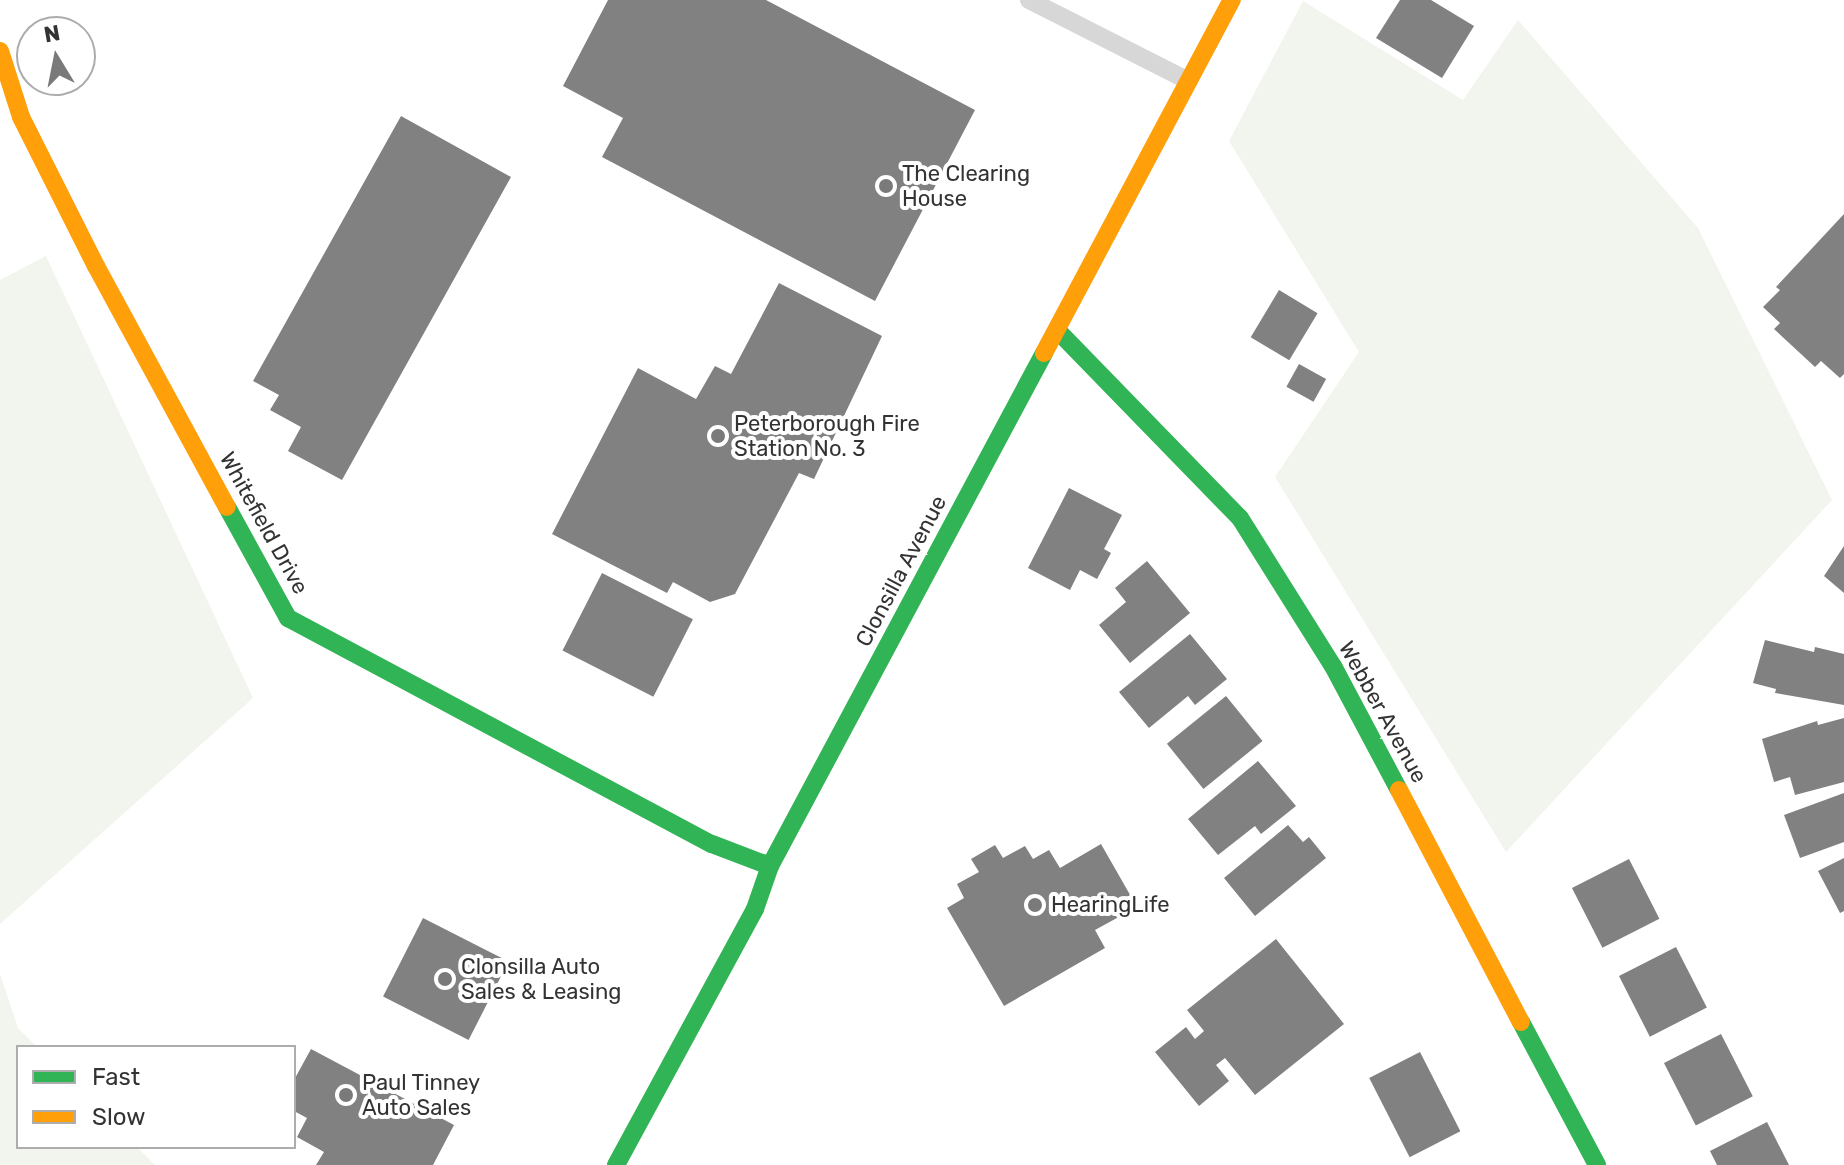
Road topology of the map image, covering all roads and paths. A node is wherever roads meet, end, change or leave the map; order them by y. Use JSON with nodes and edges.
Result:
{"nodes":[{"id":1,"x":1029,"y":0,"type":"edge"},
{"id":2,"x":1232,"y":0,"type":"edge"},
{"id":3,"x":0,"y":51,"type":"edge"},
{"id":4,"x":1189,"y":81,"type":"junction"},
{"id":5,"x":1057,"y":330,"type":"junction"},
{"id":6,"x":770,"y":866,"type":"junction"},
{"id":7,"x":616,"y":1165,"type":"edge"},
{"id":8,"x":1597,"y":1165,"type":"edge"}],
"edges":[{"from":1,"to":4,"type":"lane"},
{"from":2,"to":4,"type":"street","name":"Clonsilla Avenue"},
{"from":3,"to":6,"type":"street","name":"Whitefield Drive"},
{"from":4,"to":5,"type":"street","name":"Clonsilla Avenue"},
{"from":5,"to":6,"type":"street","name":"Clonsilla Avenue"},
{"from":5,"to":8,"type":"street","name":"Webber Avenue"},
{"from":6,"to":7,"type":"street","name":"Clonsilla Avenue"}]}
